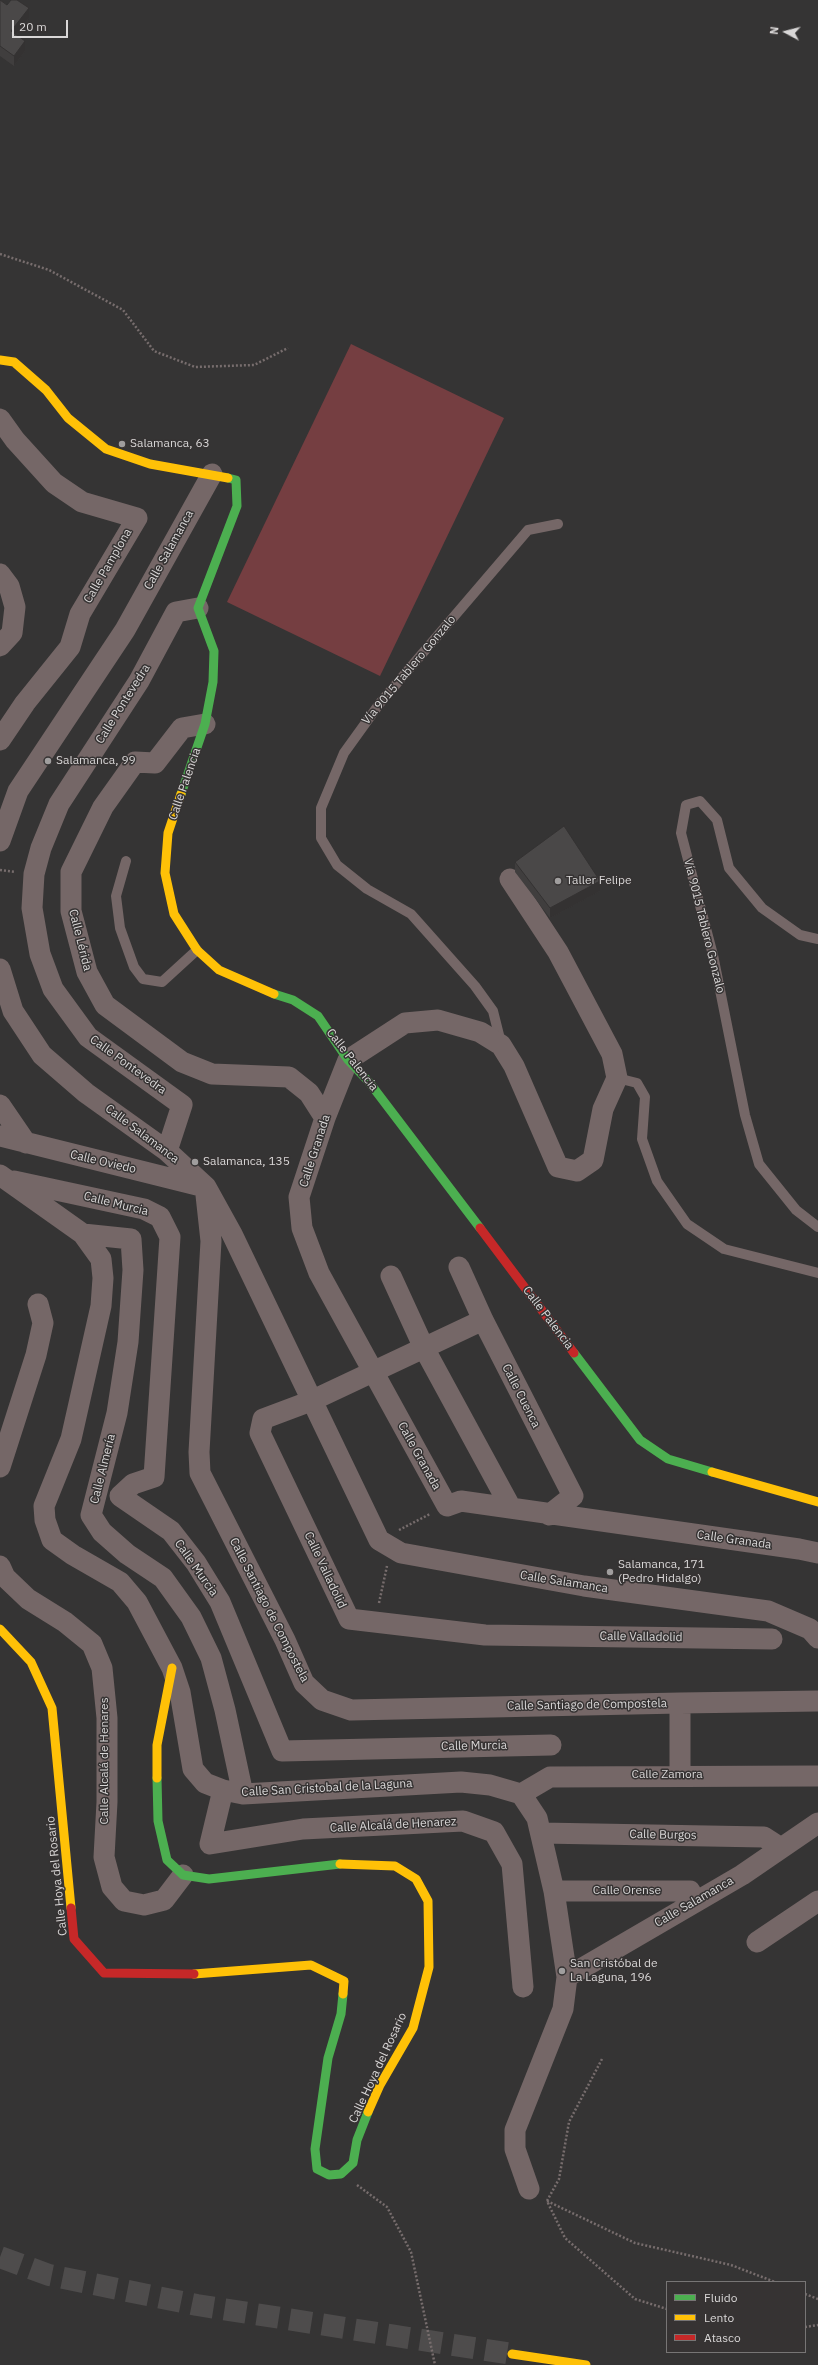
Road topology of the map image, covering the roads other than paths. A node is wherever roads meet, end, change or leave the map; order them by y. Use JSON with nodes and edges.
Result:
{"nodes":[{"id":1,"x":0,"y":360,"type":"edge"},
{"id":2,"x":0,"y":419,"type":"edge"},
{"id":3,"x":212,"y":474,"type":"junction"},
{"id":4,"x":558,"y":524,"type":"dead end"},
{"id":5,"x":0,"y":574,"type":"edge"},
{"id":6,"x":198,"y":608,"type":"junction"},
{"id":7,"x":0,"y":646,"type":"edge"},
{"id":8,"x":205,"y":724,"type":"junction"},
{"id":9,"x":0,"y":740,"type":"edge"},
{"id":10,"x":0,"y":841,"type":"edge"},
{"id":11,"x":126,"y":861,"type":"dead end"},
{"id":12,"x":510,"y":879,"type":"dead end"},
{"id":13,"x":818,"y":939,"type":"edge"},
{"id":14,"x":197,"y":950,"type":"junction"},
{"id":15,"x":0,"y":968,"type":"edge"},
{"id":16,"x":501,"y":1045,"type":"junction"},
{"id":17,"x":348,"y":1060,"type":"junction"},
{"id":18,"x":617,"y":1078,"type":"junction"},
{"id":19,"x":0,"y":1104,"type":"edge"},
{"id":20,"x":325,"y":1118,"type":"junction"},
{"id":21,"x":0,"y":1136,"type":"edge"},
{"id":22,"x":26,"y":1143,"type":"junction"},
{"id":23,"x":167,"y":1151,"type":"junction"},
{"id":24,"x":3,"y":1177,"type":"edge"},
{"id":25,"x":206,"y":1187,"type":"junction"},
{"id":26,"x":818,"y":1227,"type":"edge"},
{"id":27,"x":82,"y":1234,"type":"junction"},
{"id":28,"x":459,"y":1267,"type":"dead end"},
{"id":29,"x":818,"y":1273,"type":"edge"},
{"id":30,"x":391,"y":1276,"type":"dead end"},
{"id":31,"x":38,"y":1304,"type":"dead end"},
{"id":32,"x":483,"y":1320,"type":"junction"},
{"id":33,"x":424,"y":1348,"type":"junction"},
{"id":34,"x":372,"y":1372,"type":"junction"},
{"id":35,"x":311,"y":1400,"type":"junction"},
{"id":36,"x":0,"y":1467,"type":"edge"},
{"id":37,"x":818,"y":1502,"type":"edge"},
{"id":38,"x":511,"y":1508,"type":"junction"},
{"id":39,"x":549,"y":1515,"type":"junction"},
{"id":40,"x":818,"y":1553,"type":"edge"},
{"id":41,"x":0,"y":1566,"type":"edge"},
{"id":42,"x":0,"y":1629,"type":"edge"},
{"id":43,"x":818,"y":1638,"type":"edge"},
{"id":44,"x":772,"y":1639,"type":"dead end"},
{"id":45,"x":172,"y":1668,"type":"junction"},
{"id":46,"x":818,"y":1701,"type":"edge"},
{"id":47,"x":680,"y":1703,"type":"junction"},
{"id":48,"x":551,"y":1745,"type":"dead end"},
{"id":49,"x":680,"y":1775,"type":"junction"},
{"id":50,"x":818,"y":1776,"type":"edge"},
{"id":51,"x":233,"y":1792,"type":"junction"},
{"id":52,"x":521,"y":1794,"type":"junction"},
{"id":53,"x":818,"y":1823,"type":"edge"},
{"id":54,"x":541,"y":1834,"type":"junction"},
{"id":55,"x":781,"y":1848,"type":"junction"},
{"id":56,"x":183,"y":1875,"type":"junction"},
{"id":57,"x":554,"y":1890,"type":"junction"},
{"id":58,"x":695,"y":1900,"type":"junction"},
{"id":59,"x":818,"y":1901,"type":"edge"},
{"id":60,"x":757,"y":1942,"type":"dead end"},
{"id":61,"x":567,"y":1977,"type":"junction"},
{"id":62,"x":523,"y":1987,"type":"dead end"},
{"id":63,"x":529,"y":2189,"type":"road end"},
{"id":64,"x":512,"y":2354,"type":"tunnel mouth"},
{"id":65,"x":586,"y":2365,"type":"edge"}],
"edges":[{"from":1,"to":3,"type":"street"},
{"from":2,"to":9,"type":"street","name":"Calle Pamplona"},
{"from":3,"to":6,"type":"street"},
{"from":3,"to":10,"type":"street","name":"Calle Salamanca"},
{"from":4,"to":16,"type":"lane","name":"Vía 9015 Tablero Gonzalo"},
{"from":5,"to":7,"type":"street"},
{"from":6,"to":8,"type":"street","name":"Calle Palencia"},
{"from":6,"to":23,"type":"street","name":"Calle Pontevedra"},
{"from":8,"to":14,"type":"street","name":"Calle Palencia"},
{"from":8,"to":20,"type":"street","name":"Calle Lérida"},
{"from":11,"to":14,"type":"lane"},
{"from":12,"to":18,"type":"street"},
{"from":13,"to":26,"type":"lane","name":"Vía 9015 Tablero Gonzalo"},
{"from":14,"to":17,"type":"street","name":"Calle Palencia"},
{"from":15,"to":23,"type":"street","name":"Calle Salamanca"},
{"from":16,"to":17,"type":"street","name":"Vía 9015 Tablero Gonzalo"},
{"from":16,"to":18,"type":"street","name":"Vía 9015 Tablero Gonzalo"},
{"from":17,"to":20,"type":"street","name":"Calle Granada"},
{"from":17,"to":37,"type":"street","name":"Calle Palencia"},
{"from":18,"to":29,"type":"lane"},
{"from":19,"to":22,"type":"street"},
{"from":20,"to":34,"type":"street","name":"Calle Granada"},
{"from":21,"to":22,"type":"street","name":"Calle Oviedo"},
{"from":22,"to":25,"type":"street","name":"Calle Oviedo"},
{"from":23,"to":25,"type":"street","name":"Calle Salamanca"},
{"from":24,"to":27,"type":"street","name":"Calle San Cristobal de la Laguna"},
{"from":24,"to":48,"type":"street","name":"Calle Murcia"},
{"from":25,"to":35,"type":"street","name":"Calle Salamanca"},
{"from":25,"to":47,"type":"street","name":"Calle Santiago de Compostela"},
{"from":27,"to":45,"type":"street","name":"Calle San Cristobal de la Laguna"},
{"from":27,"to":51,"type":"street","name":"Calle Almería"},
{"from":28,"to":32,"type":"street","name":"Calle Cuenca"},
{"from":30,"to":33,"type":"street"},
{"from":31,"to":36,"type":"street"},
{"from":32,"to":33,"type":"street","name":"Calle Valladolid"},
{"from":32,"to":39,"type":"street","name":"Calle Cuenca"},
{"from":33,"to":34,"type":"street","name":"Calle Valladolid"},
{"from":33,"to":38,"type":"street"},
{"from":34,"to":35,"type":"street","name":"Calle Valladolid"},
{"from":34,"to":38,"type":"street","name":"Calle Granada"},
{"from":35,"to":43,"type":"street","name":"Calle Salamanca"},
{"from":35,"to":44,"type":"street","name":"Calle Valladolid"},
{"from":38,"to":39,"type":"street","name":"Calle Granada"},
{"from":39,"to":40,"type":"street","name":"Calle Granada"},
{"from":41,"to":56,"type":"street","name":"Calle Alcalá de Henares"},
{"from":42,"to":56,"type":"street","name":"Calle Hoya del Rosario"},
{"from":45,"to":51,"type":"street","name":"Calle San Cristobal de la Laguna"},
{"from":45,"to":56,"type":"street"},
{"from":46,"to":47,"type":"street","name":"Calle Santiago de Compostela"},
{"from":47,"to":49,"type":"street","name":"Calle Santiago de Compostela"},
{"from":49,"to":50,"type":"street","name":"Calle Zamora"},
{"from":49,"to":52,"type":"street","name":"Calle Zamora"},
{"from":51,"to":52,"type":"street","name":"Calle San Cristobal de la Laguna"},
{"from":51,"to":62,"type":"street","name":"Calle Alcalá de Henarez"},
{"from":52,"to":54,"type":"street"},
{"from":53,"to":55,"type":"street","name":"Calle Salamanca"},
{"from":54,"to":55,"type":"street","name":"Calle Burgos"},
{"from":54,"to":57,"type":"street"},
{"from":55,"to":58,"type":"street","name":"Calle Salamanca"},
{"from":57,"to":58,"type":"street","name":"Calle Orense"},
{"from":57,"to":61,"type":"street"},
{"from":58,"to":61,"type":"street","name":"Calle Salamanca"},
{"from":59,"to":60,"type":"street"},
{"from":61,"to":63,"type":"street"},
{"from":64,"to":65,"type":"street"}]}
